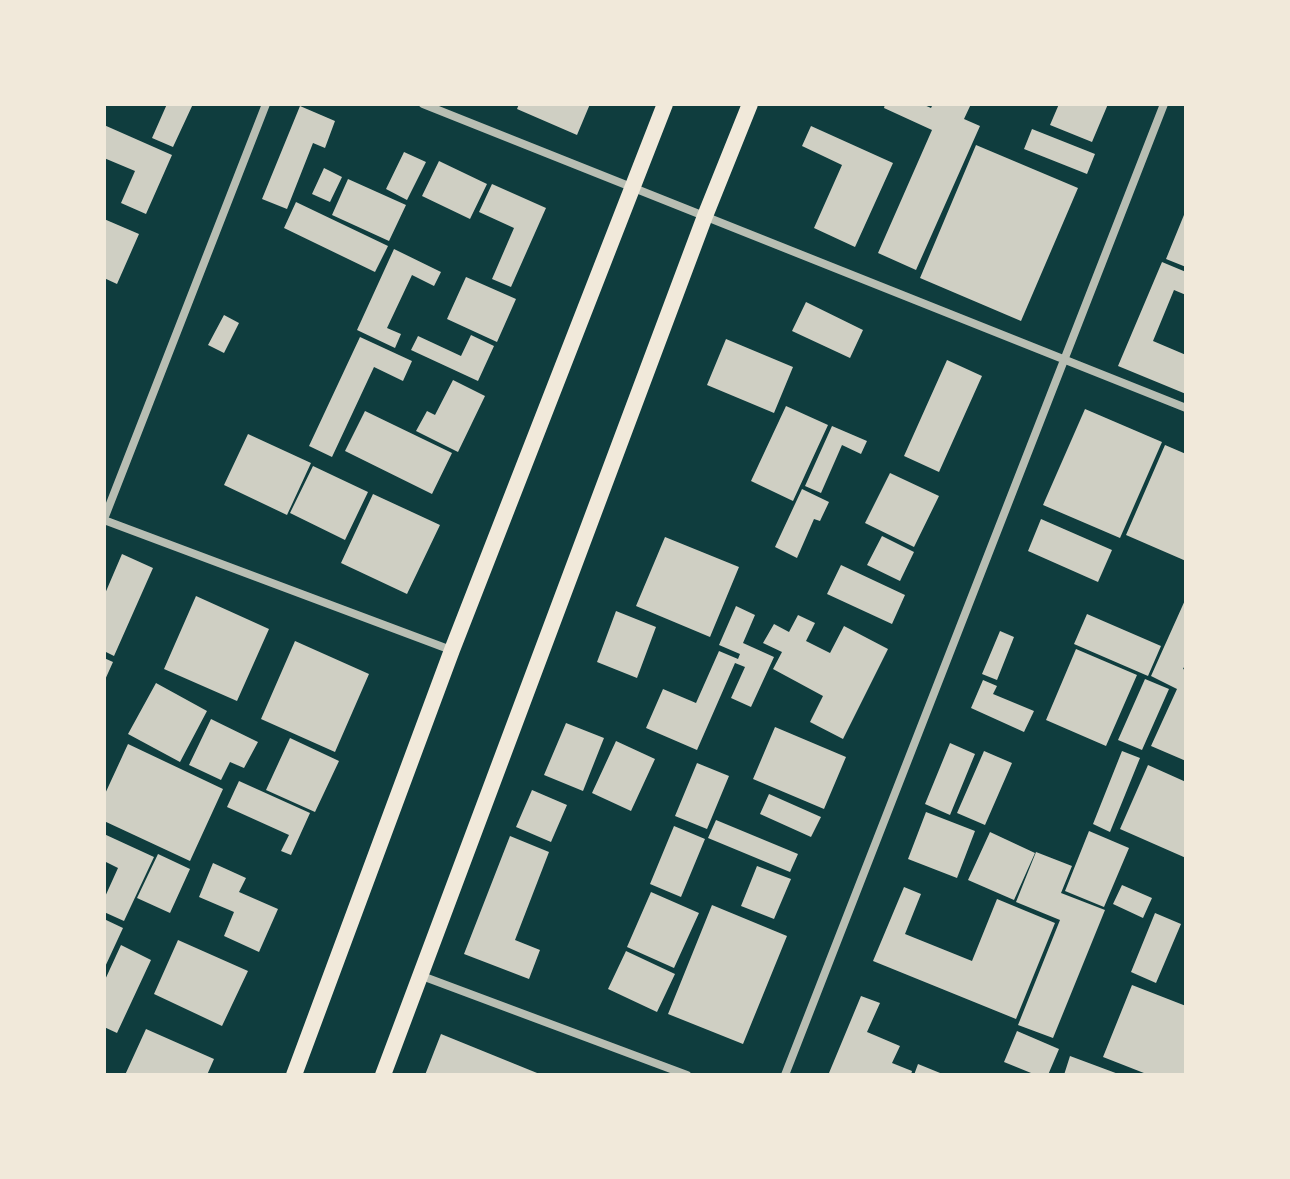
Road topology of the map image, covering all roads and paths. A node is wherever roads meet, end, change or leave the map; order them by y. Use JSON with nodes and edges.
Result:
{"nodes":[{"id":1,"x":266,"y":104,"type":"edge"},
{"id":2,"x":423,"y":104,"type":"edge"},
{"id":3,"x":665,"y":104,"type":"edge"},
{"id":4,"x":750,"y":104,"type":"edge"},
{"id":5,"x":1164,"y":104,"type":"edge"},
{"id":6,"x":634,"y":188,"type":"junction"},
{"id":7,"x":705,"y":216,"type":"junction"},
{"id":8,"x":1065,"y":358,"type":"junction"},
{"id":9,"x":1186,"y":408,"type":"edge"},
{"id":10,"x":104,"y":519,"type":"edge"},
{"id":11,"x":452,"y":650,"type":"junction"},
{"id":12,"x":422,"y":976,"type":"junction"},
{"id":13,"x":294,"y":1075,"type":"edge"},
{"id":14,"x":383,"y":1075,"type":"edge"},
{"id":15,"x":687,"y":1075,"type":"edge"},
{"id":16,"x":785,"y":1075,"type":"edge"}],
"edges":[{"from":1,"to":10,"type":"street"},
{"from":2,"to":6,"type":"street"},
{"from":3,"to":6,"type":"main road"},
{"from":4,"to":7,"type":"main road"},
{"from":5,"to":8,"type":"street"},
{"from":6,"to":7,"type":"street"},
{"from":6,"to":11,"type":"main road"},
{"from":7,"to":8,"type":"street"},
{"from":7,"to":12,"type":"main road"},
{"from":8,"to":9,"type":"street"},
{"from":8,"to":16,"type":"street"},
{"from":10,"to":11,"type":"street"},
{"from":11,"to":13,"type":"main road"},
{"from":12,"to":14,"type":"main road"},
{"from":12,"to":15,"type":"street"}]}
